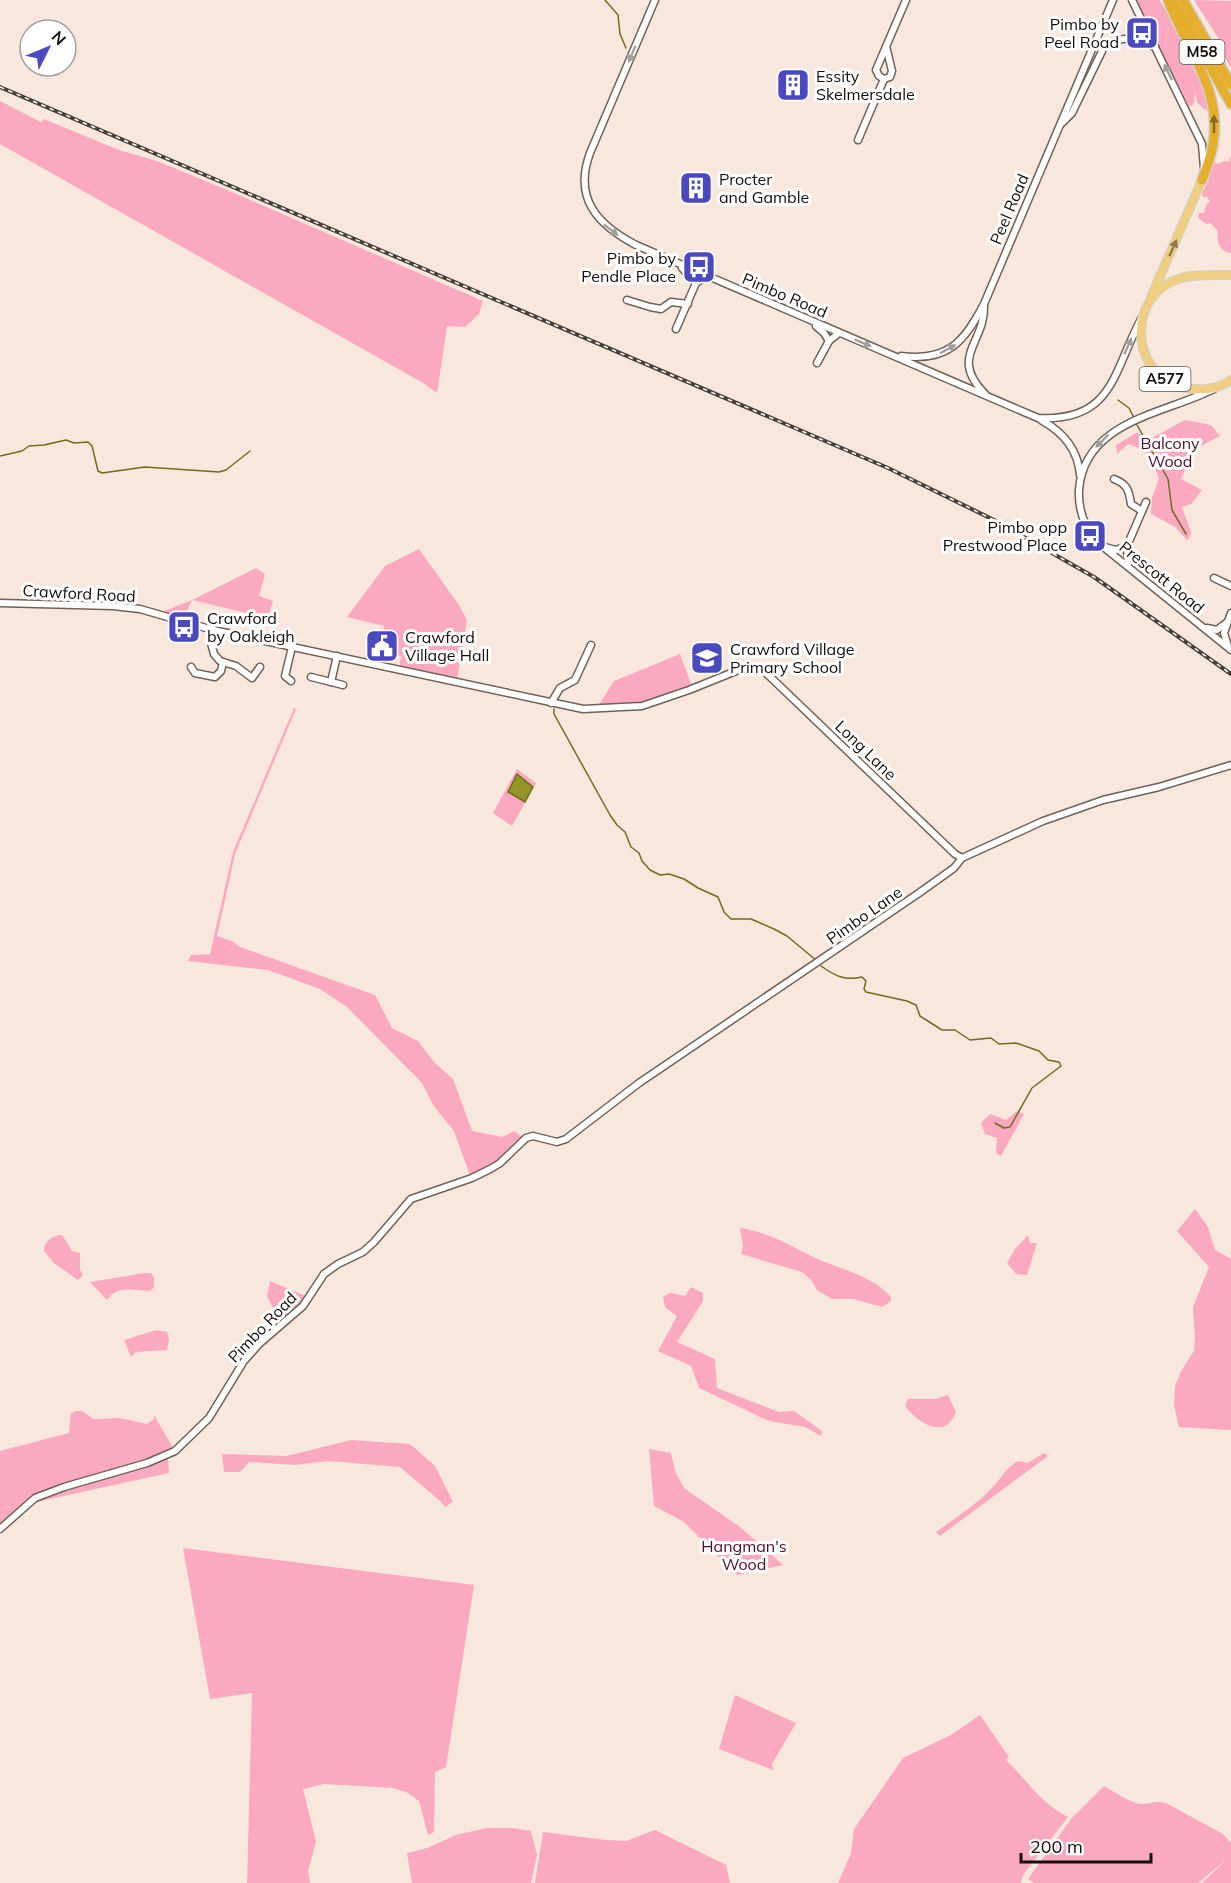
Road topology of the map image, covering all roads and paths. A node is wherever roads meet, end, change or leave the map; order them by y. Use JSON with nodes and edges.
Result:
{"nodes":[{"id":1,"x":655,"y":0,"type":"edge"},
{"id":2,"x":906,"y":0,"type":"edge"},
{"id":3,"x":1113,"y":0,"type":"edge"},
{"id":4,"x":1132,"y":0,"type":"edge"},
{"id":5,"x":1168,"y":0,"type":"edge"},
{"id":6,"x":1173,"y":0,"type":"edge"},
{"id":7,"x":1184,"y":0,"type":"edge"},
{"id":8,"x":886,"y":46,"type":"junction"},
{"id":9,"x":1155,"y":47,"type":"junction"},
{"id":10,"x":884,"y":79,"type":"junction"},
{"id":11,"x":1231,"y":85,"type":"edge"},
{"id":12,"x":1231,"y":104,"type":"edge"},
{"id":13,"x":1059,"y":125,"type":"junction"},
{"id":14,"x":858,"y":140,"type":"dead end"},
{"id":15,"x":1202,"y":180,"type":"junction"},
{"id":16,"x":678,"y":263,"type":"junction"},
{"id":17,"x":1231,"y":275,"type":"edge"},
{"id":18,"x":706,"y":276,"type":"junction"},
{"id":19,"x":696,"y":283,"type":"junction"},
{"id":20,"x":627,"y":300,"type":"dead end"},
{"id":21,"x":1149,"y":301,"type":"junction"},
{"id":22,"x":688,"y":304,"type":"junction"},
{"id":23,"x":984,"y":304,"type":"junction"},
{"id":24,"x":1142,"y":318,"type":"junction"},
{"id":25,"x":808,"y":320,"type":"junction"},
{"id":26,"x":676,"y":329,"type":"dead end"},
{"id":27,"x":839,"y":333,"type":"junction"},
{"id":28,"x":829,"y":341,"type":"junction"},
{"id":29,"x":891,"y":355,"type":"junction"},
{"id":30,"x":817,"y":363,"type":"dead end"},
{"id":31,"x":1231,"y":380,"type":"edge"},
{"id":32,"x":1220,"y":386,"type":"junction"},
{"id":33,"x":986,"y":396,"type":"junction"},
{"id":34,"x":1038,"y":418,"type":"junction"},
{"id":35,"x":1080,"y":477,"type":"junction"},
{"id":36,"x":1114,"y":479,"type":"dead end"},
{"id":37,"x":1146,"y":502,"type":"dead end"},
{"id":38,"x":1142,"y":511,"type":"junction"},
{"id":39,"x":1102,"y":546,"type":"junction"},
{"id":40,"x":1127,"y":546,"type":"junction"},
{"id":41,"x":1128,"y":567,"type":"junction"},
{"id":42,"x":1214,"y":578,"type":"dead end"},
{"id":43,"x":1231,"y":586,"type":"edge"},
{"id":44,"x":0,"y":603,"type":"edge"},
{"id":45,"x":1231,"y":613,"type":"edge"},
{"id":46,"x":1195,"y":621,"type":"junction"},
{"id":47,"x":1227,"y":623,"type":"junction"},
{"id":48,"x":213,"y":630,"type":"junction"},
{"id":49,"x":591,"y":645,"type":"dead end"},
{"id":50,"x":292,"y":647,"type":"junction"},
{"id":51,"x":1231,"y":650,"type":"edge"},
{"id":52,"x":338,"y":656,"type":"junction"},
{"id":53,"x":223,"y":662,"type":"junction"},
{"id":54,"x":191,"y":667,"type":"dead end"},
{"id":55,"x":260,"y":667,"type":"dead end"},
{"id":56,"x":750,"y":667,"type":"joint"},
{"id":57,"x":311,"y":677,"type":"dead end"},
{"id":58,"x":291,"y":681,"type":"dead end"},
{"id":59,"x":331,"y":682,"type":"junction"},
{"id":60,"x":343,"y":686,"type":"dead end"},
{"id":61,"x":551,"y":703,"type":"junction"},
{"id":62,"x":1231,"y":765,"type":"edge"},
{"id":63,"x":962,"y":858,"type":"junction"},
{"id":64,"x":540,"y":1138,"type":"joint"},
{"id":65,"x":0,"y":1529,"type":"edge"}],
"edges":[{"from":1,"to":16,"type":"street","name":"Pimbo Road","one_way":true},
{"from":2,"to":8,"type":"street"},
{"from":3,"to":13,"type":"street","name":"Peel Road"},
{"from":4,"to":9,"type":"street"},
{"from":15,"to":5,"type":"highway","one_way":true},
{"from":6,"to":12,"type":"highway","number":"M58"},
{"from":7,"to":11,"type":"highway","number":"M58"},
{"from":8,"to":10,"type":"street"},
{"from":8,"to":10,"type":"street"},
{"from":9,"to":13,"type":"street","name":"Peel Road"},
{"from":15,"to":9,"type":"street","one_way":true},
{"from":10,"to":14,"type":"street"},
{"from":13,"to":23,"type":"street","name":"Peel Road"},
{"from":21,"to":15,"type":"main road","number":"A577","one_way":true},
{"from":16,"to":18,"type":"street","name":"Pimbo Road"},
{"from":16,"to":19,"type":"street"},
{"from":17,"to":21,"type":"main road","number":"A577"},
{"from":18,"to":19,"type":"street"},
{"from":18,"to":25,"type":"street","name":"Pimbo Road"},
{"from":19,"to":22,"type":"street"},
{"from":20,"to":22,"type":"street"},
{"from":21,"to":24,"type":"main road","number":"A577"},
{"from":22,"to":26,"type":"street"},
{"from":29,"to":23,"type":"street","name":"Peel Road","one_way":true},
{"from":23,"to":33,"type":"street","name":"Peel Road"},
{"from":24,"to":32,"type":"main road","number":"A577"},
{"from":34,"to":24,"type":"street","name":"Pimbo Road","one_way":true},
{"from":25,"to":27,"type":"street","name":"Pimbo Road"},
{"from":25,"to":28,"type":"street"},
{"from":27,"to":28,"type":"street"},
{"from":27,"to":29,"type":"street","name":"Pimbo Road","one_way":true},
{"from":28,"to":30,"type":"street"},
{"from":29,"to":33,"type":"street","name":"Pimbo Road"},
{"from":31,"to":32,"type":"main road","number":"A577"},
{"from":32,"to":35,"type":"street","name":"Prescott Road","one_way":true},
{"from":33,"to":34,"type":"street","name":"Pimbo Road"},
{"from":34,"to":35,"type":"street"},
{"from":35,"to":39,"type":"street","name":"Prescott Road"},
{"from":36,"to":38,"type":"street"},
{"from":37,"to":38,"type":"street"},
{"from":38,"to":40,"type":"street"},
{"from":39,"to":40,"type":"street"},
{"from":39,"to":41,"type":"street","name":"Prescott Road"},
{"from":40,"to":41,"type":"street"},
{"from":41,"to":46,"type":"street","name":"Prescott Road"},
{"from":42,"to":43,"type":"street"},
{"from":44,"to":48,"type":"street","name":"Crawford Road"},
{"from":45,"to":47,"type":"street"},
{"from":46,"to":47,"type":"street"},
{"from":46,"to":51,"type":"street","name":"Prescott Road"},
{"from":47,"to":51,"type":"street"},
{"from":48,"to":50,"type":"street","name":"Crawford Road"},
{"from":48,"to":53,"type":"street"},
{"from":49,"to":61,"type":"street"},
{"from":50,"to":52,"type":"street","name":"Crawford Road"},
{"from":50,"to":58,"type":"street"},
{"from":52,"to":59,"type":"street"},
{"from":52,"to":61,"type":"street","name":"Crawford Road"},
{"from":53,"to":54,"type":"street"},
{"from":53,"to":55,"type":"street"},
{"from":56,"to":61,"type":"street","name":"Crawford Road"},
{"from":56,"to":63,"type":"street","name":"Long Lane"},
{"from":57,"to":59,"type":"street"},
{"from":59,"to":60,"type":"street"},
{"from":62,"to":63,"type":"street","name":"Pimbo Lane"},
{"from":63,"to":64,"type":"street","name":"Pimbo Lane"},
{"from":64,"to":65,"type":"street","name":"Pimbo Road"}]}
